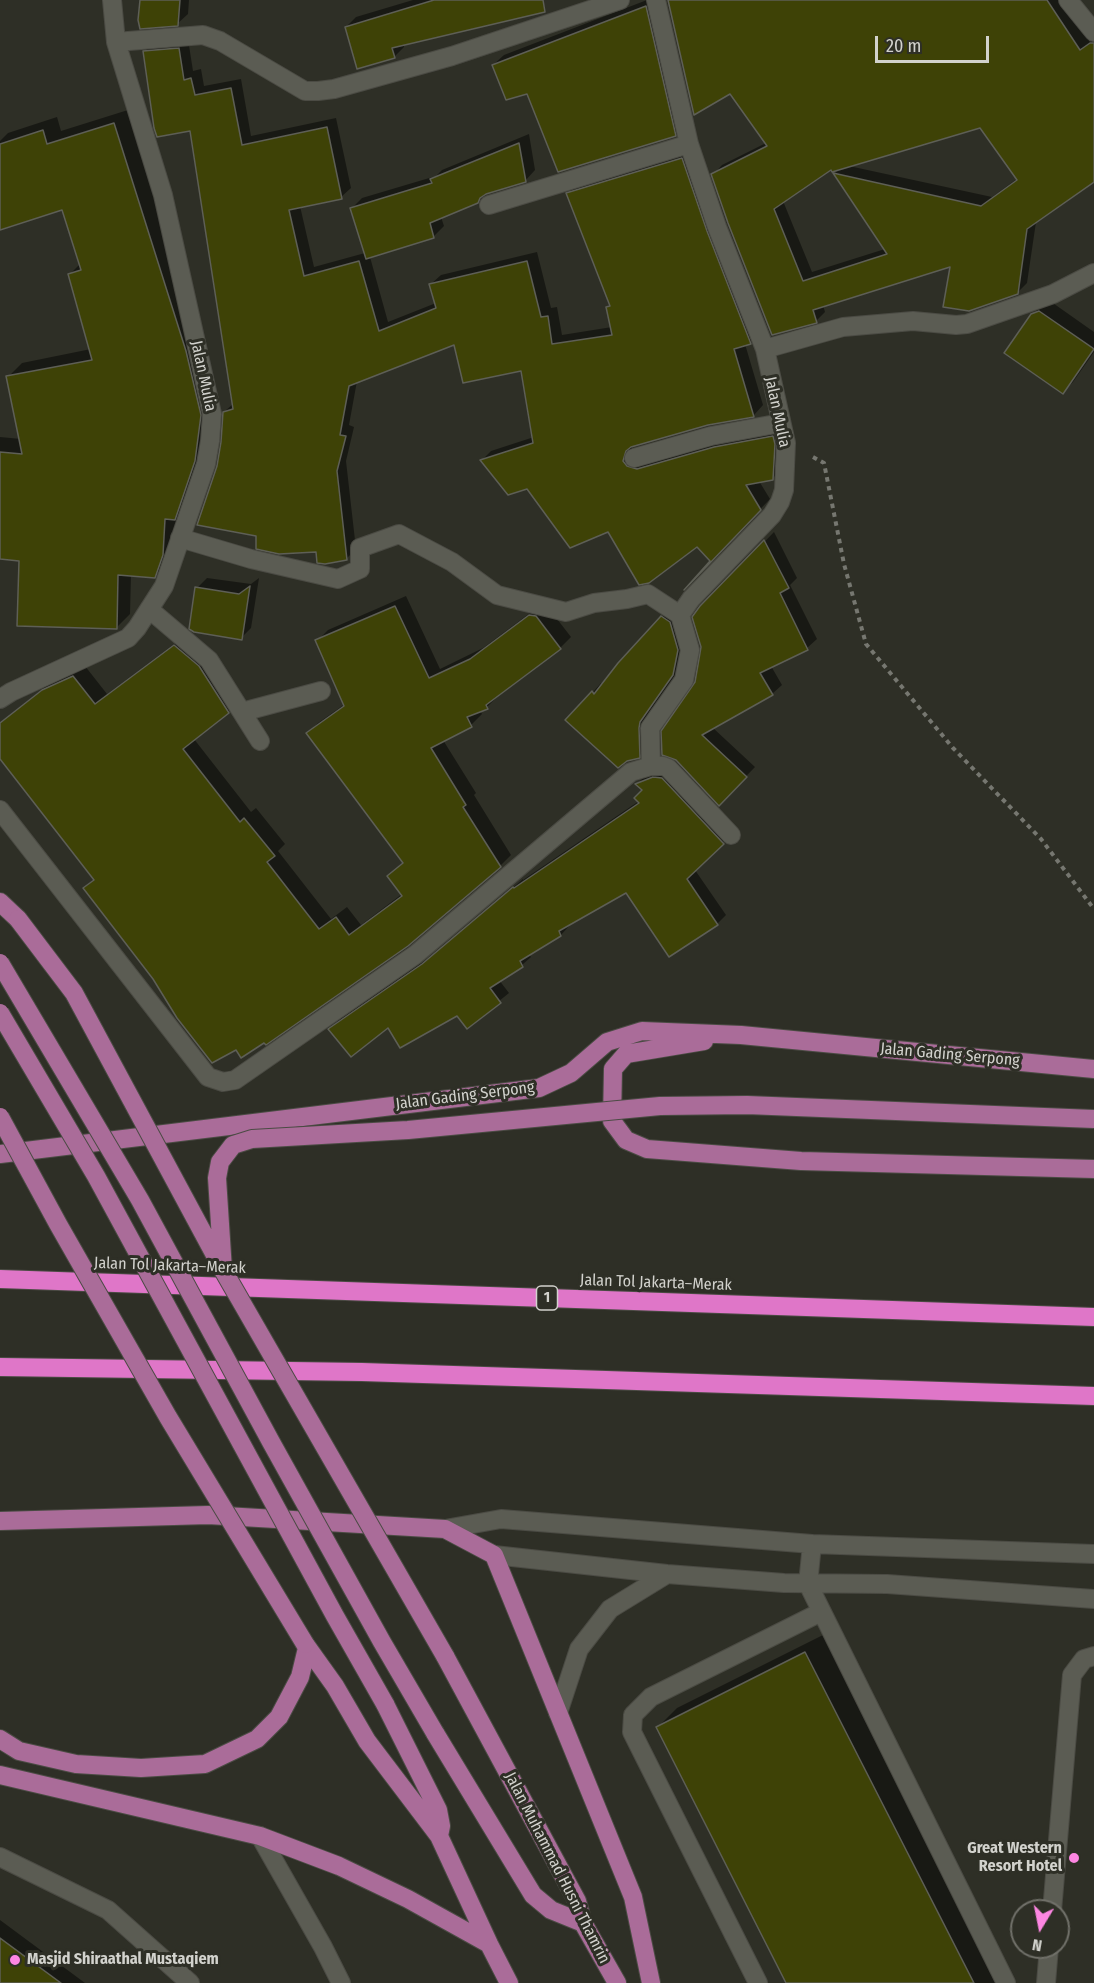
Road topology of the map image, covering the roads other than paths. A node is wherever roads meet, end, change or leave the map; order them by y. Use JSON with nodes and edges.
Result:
{"nodes":[{"id":1,"x":112,"y":0,"type":"edge"},
{"id":2,"x":620,"y":0,"type":"edge"},
{"id":3,"x":656,"y":0,"type":"edge"},
{"id":4,"x":1068,"y":0,"type":"edge"},
{"id":5,"x":1093,"y":30,"type":"edge"},
{"id":6,"x":116,"y":42,"type":"junction"},
{"id":7,"x":690,"y":144,"type":"junction"},
{"id":8,"x":489,"y":205,"type":"dead end"},
{"id":9,"x":1094,"y":273,"type":"edge"},
{"id":10,"x":765,"y":349,"type":"junction"},
{"id":11,"x":781,"y":423,"type":"junction"},
{"id":12,"x":634,"y":458,"type":"dead end"},
{"id":13,"x":180,"y":538,"type":"junction"},
{"id":14,"x":149,"y":609,"type":"junction"},
{"id":15,"x":680,"y":615,"type":"junction"},
{"id":16,"x":321,"y":691,"type":"dead end"},
{"id":17,"x":0,"y":699,"type":"edge"},
{"id":18,"x":242,"y":712,"type":"junction"},
{"id":19,"x":260,"y":741,"type":"dead end"},
{"id":20,"x":651,"y":766,"type":"junction"},
{"id":21,"x":0,"y":810,"type":"edge"},
{"id":22,"x":731,"y":835,"type":"dead end"},
{"id":23,"x":0,"y":902,"type":"edge"},
{"id":24,"x":0,"y":963,"type":"edge"},
{"id":25,"x":0,"y":1013,"type":"edge"},
{"id":26,"x":741,"y":1035,"type":"junction"},
{"id":27,"x":1094,"y":1069,"type":"edge"},
{"id":28,"x":0,"y":1117,"type":"edge"},
{"id":29,"x":1094,"y":1119,"type":"edge"},
{"id":30,"x":0,"y":1154,"type":"edge"},
{"id":31,"x":1094,"y":1169,"type":"edge"},
{"id":32,"x":222,"y":1270,"type":"junction"},
{"id":33,"x":0,"y":1279,"type":"edge"},
{"id":34,"x":1094,"y":1317,"type":"edge"},
{"id":35,"x":0,"y":1367,"type":"edge"},
{"id":36,"x":1094,"y":1396,"type":"edge"},
{"id":37,"x":0,"y":1521,"type":"edge"},
{"id":38,"x":445,"y":1529,"type":"junction"},
{"id":39,"x":812,"y":1544,"type":"junction"},
{"id":40,"x":1094,"y":1554,"type":"edge"},
{"id":41,"x":494,"y":1555,"type":"junction"},
{"id":42,"x":667,"y":1574,"type":"junction"},
{"id":43,"x":808,"y":1584,"type":"junction"},
{"id":44,"x":1094,"y":1599,"type":"edge"},
{"id":45,"x":821,"y":1612,"type":"junction"},
{"id":46,"x":306,"y":1646,"type":"junction"},
{"id":47,"x":1094,"y":1656,"type":"edge"},
{"id":48,"x":558,"y":1713,"type":"junction"},
{"id":49,"x":0,"y":1739,"type":"edge"},
{"id":50,"x":0,"y":1775,"type":"edge"},
{"id":51,"x":260,"y":1836,"type":"junction"},
{"id":52,"x":439,"y":1836,"type":"junction"},
{"id":53,"x":0,"y":1857,"type":"edge"},
{"id":54,"x":1053,"y":1899,"type":"edge"},
{"id":55,"x":583,"y":1923,"type":"junction"},
{"id":56,"x":489,"y":1944,"type":"junction"},
{"id":57,"x":1048,"y":1959,"type":"edge"},
{"id":58,"x":190,"y":1983,"type":"edge"},
{"id":59,"x":341,"y":1983,"type":"edge"},
{"id":60,"x":510,"y":1983,"type":"edge"},
{"id":61,"x":617,"y":1983,"type":"edge"},
{"id":62,"x":651,"y":1983,"type":"edge"},
{"id":63,"x":758,"y":1983,"type":"edge"},
{"id":64,"x":1006,"y":1983,"type":"edge"},
{"id":65,"x":1046,"y":1983,"type":"edge"}],
"edges":[{"from":1,"to":6,"type":"street","name":"Jalan Mulia"},
{"from":2,"to":6,"type":"street"},
{"from":3,"to":7,"type":"street","name":"Jalan Mulia"},
{"from":4,"to":5,"type":"street"},
{"from":6,"to":13,"type":"street","name":"Jalan Mulia"},
{"from":7,"to":8,"type":"street"},
{"from":7,"to":10,"type":"street","name":"Jalan Mulia"},
{"from":9,"to":10,"type":"street"},
{"from":10,"to":11,"type":"street","name":"Jalan Mulia"},
{"from":11,"to":12,"type":"street"},
{"from":11,"to":15,"type":"street","name":"Jalan Mulia"},
{"from":13,"to":14,"type":"street","name":"Jalan Mulia"},
{"from":13,"to":15,"type":"street"},
{"from":14,"to":17,"type":"street","name":"Jalan Mulia"},
{"from":14,"to":18,"type":"street"},
{"from":15,"to":20,"type":"street"},
{"from":16,"to":18,"type":"street"},
{"from":18,"to":19,"type":"street"},
{"from":20,"to":21,"type":"street"},
{"from":20,"to":22,"type":"street"},
{"from":23,"to":32,"type":"main road","name":"Jalan Muhammad Husni Thamrin","bridge":true},
{"from":24,"to":55,"type":"main road","bridge":true},
{"from":25,"to":52,"type":"main road","bridge":true},
{"from":26,"to":27,"type":"main road","name":"Jalan Gading Serpong"},
{"from":26,"to":30,"type":"main road","name":"Jalan Gading Serpong"},
{"from":26,"to":31,"type":"main road"},
{"from":28,"to":46,"type":"main road","bridge":true},
{"from":29,"to":32,"type":"main road","name":"Jalan Gading Serpong","bridge":true},
{"from":32,"to":55,"type":"main road","name":"Jalan Muhammad Husni Thamrin","bridge":true},
{"from":33,"to":34,"type":"highway","name":"Jalan Tol Jakarta–Merak","number":"1"},
{"from":35,"to":36,"type":"highway"},
{"from":37,"to":38,"type":"main road"},
{"from":38,"to":39,"type":"street"},
{"from":38,"to":41,"type":"main road"},
{"from":39,"to":40,"type":"street"},
{"from":39,"to":43,"type":"street"},
{"from":41,"to":42,"type":"street"},
{"from":41,"to":48,"type":"main road"},
{"from":42,"to":43,"type":"street"},
{"from":42,"to":48,"type":"street"},
{"from":43,"to":44,"type":"street"},
{"from":43,"to":45,"type":"street"},
{"from":45,"to":63,"type":"street"},
{"from":45,"to":64,"type":"street"},
{"from":46,"to":49,"type":"main road"},
{"from":46,"to":52,"type":"main road"},
{"from":47,"to":54,"type":"street"},
{"from":48,"to":62,"type":"main road"},
{"from":50,"to":51,"type":"main road"},
{"from":51,"to":56,"type":"main road"},
{"from":51,"to":59,"type":"street"},
{"from":52,"to":56,"type":"main road"},
{"from":53,"to":58,"type":"street"},
{"from":55,"to":61,"type":"main road","name":"Jalan Muhammad Husni Thamrin"},
{"from":56,"to":60,"type":"main road"},
{"from":57,"to":65,"type":"street"}]}
